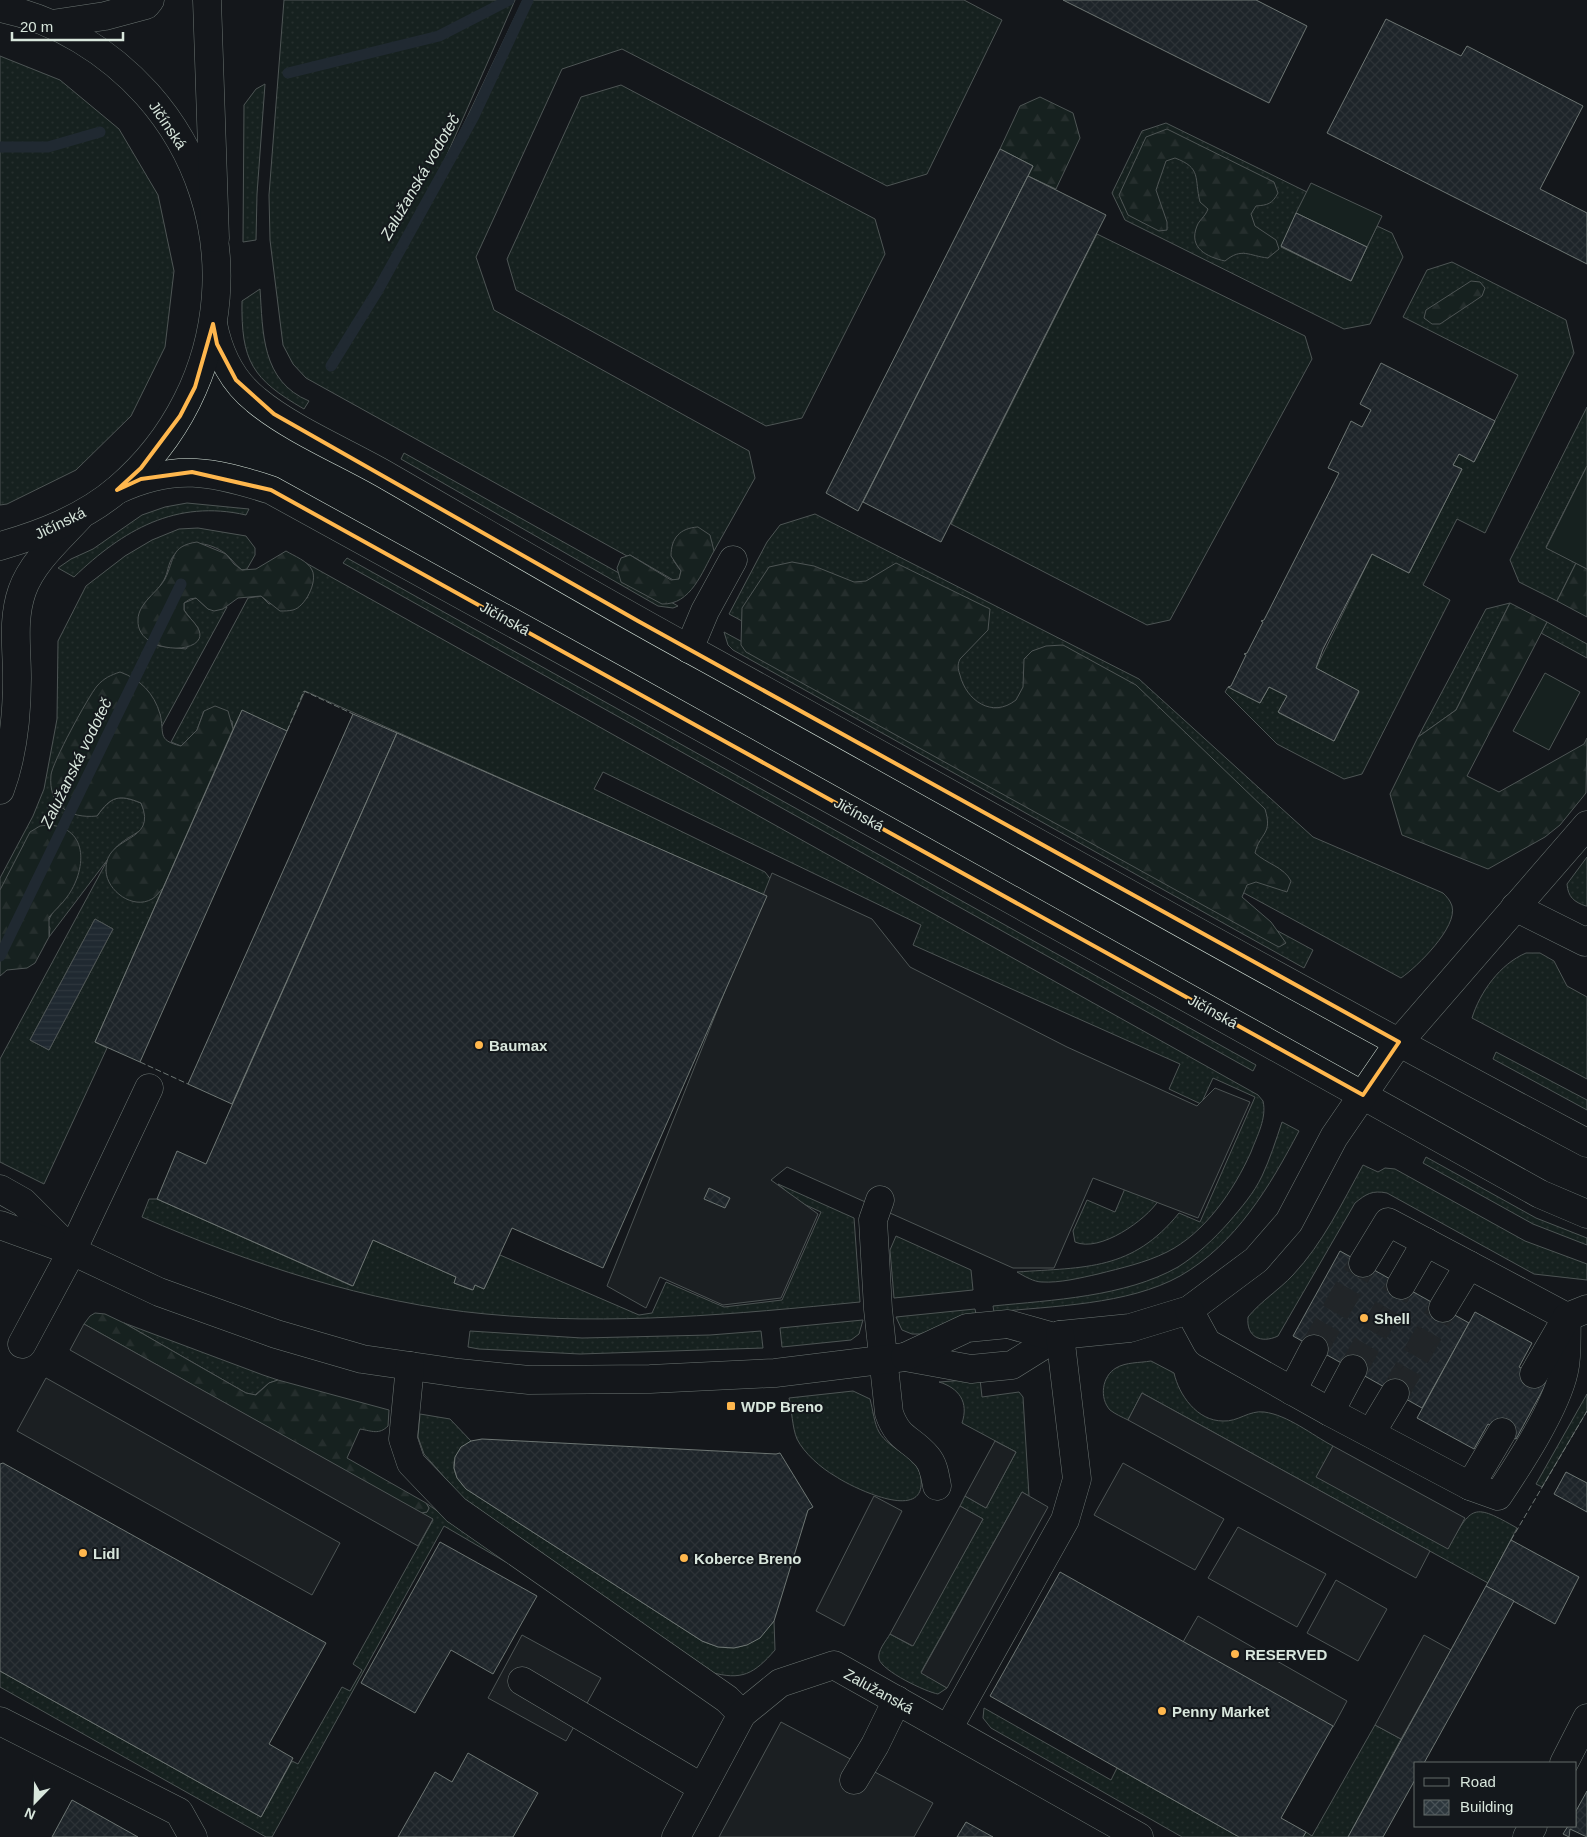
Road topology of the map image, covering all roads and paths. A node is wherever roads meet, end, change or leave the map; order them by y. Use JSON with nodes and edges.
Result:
{"nodes":[{"id":1,"x":150,"y":0,"type":"edge"},
{"id":2,"x":207,"y":0,"type":"edge"},
{"id":3,"x":0,"y":8,"type":"edge"},
{"id":4,"x":52,"y":24,"type":"junction"},
{"id":5,"x":215,"y":238,"type":"junction"},
{"id":6,"x":213,"y":324,"type":"junction"},
{"id":7,"x":117,"y":490,"type":"junction"},
{"id":8,"x":80,"y":516,"type":"junction"},
{"id":9,"x":0,"y":546,"type":"edge"},
{"id":10,"x":733,"y":560,"type":"dead end"},
{"id":11,"x":688,"y":649,"type":"junction"},
{"id":12,"x":0,"y":790,"type":"edge"},
{"id":13,"x":1587,"y":824,"type":"edge"},
{"id":14,"x":1516,"y":908,"type":"junction"},
{"id":15,"x":1586,"y":943,"type":"edge"},
{"id":16,"x":1399,"y":1042,"type":"junction"},
{"id":17,"x":149,"y":1088,"type":"dead end"},
{"id":18,"x":1363,"y":1095,"type":"junction"},
{"id":19,"x":1587,"y":1143,"type":"edge"},
{"id":20,"x":0,"y":1189,"type":"edge"},
{"id":21,"x":880,"y":1200,"type":"dead end"},
{"id":22,"x":1587,"y":1214,"type":"edge"},
{"id":23,"x":0,"y":1225,"type":"edge"},
{"id":24,"x":1426,"y":1242,"type":"junction"},
{"id":25,"x":72,"y":1251,"type":"junction"},
{"id":26,"x":1363,"y":1263,"type":"tunnel mouth"},
{"id":27,"x":1469,"y":1265,"type":"junction"},
{"id":28,"x":1401,"y":1285,"type":"tunnel mouth"},
{"id":29,"x":1443,"y":1308,"type":"tunnel mouth"},
{"id":30,"x":1189,"y":1310,"type":"junction"},
{"id":31,"x":1577,"y":1313,"type":"edge"},
{"id":32,"x":1057,"y":1336,"type":"junction"},
{"id":33,"x":22,"y":1344,"type":"dead end"},
{"id":34,"x":1314,"y":1348,"type":"tunnel mouth"},
{"id":35,"x":894,"y":1359,"type":"junction"},
{"id":36,"x":410,"y":1366,"type":"junction"},
{"id":37,"x":1352,"y":1369,"type":"tunnel mouth"},
{"id":38,"x":1534,"y":1374,"type":"dead end"},
{"id":39,"x":1292,"y":1391,"type":"junction"},
{"id":40,"x":1395,"y":1393,"type":"tunnel mouth"},
{"id":41,"x":1330,"y":1412,"type":"junction"},
{"id":42,"x":1502,"y":1432,"type":"dead end"},
{"id":43,"x":1371,"y":1433,"type":"junction"},
{"id":44,"x":937,"y":1486,"type":"dead end"},
{"id":45,"x":1470,"y":1486,"type":"junction"},
{"id":46,"x":522,"y":1681,"type":"dead end"},
{"id":47,"x":897,"y":1700,"type":"junction"},
{"id":48,"x":742,"y":1714,"type":"junction"},
{"id":49,"x":1587,"y":1718,"type":"edge"},
{"id":50,"x":948,"y":1729,"type":"junction"},
{"id":51,"x":3,"y":1730,"type":"edge"},
{"id":52,"x":1565,"y":1762,"type":"edge"},
{"id":53,"x":854,"y":1780,"type":"dead end"},
{"id":54,"x":701,"y":1787,"type":"junction"},
{"id":55,"x":193,"y":1837,"type":"edge"},
{"id":56,"x":676,"y":1837,"type":"edge"},
{"id":57,"x":1139,"y":1837,"type":"edge"}],
"edges":[{"from":1,"to":4,"type":"main road"},
{"from":2,"to":5,"type":"main road"},
{"from":3,"to":4,"type":"main road","name":"Jičínská"},
{"from":4,"to":5,"type":"main road","name":"Jičínská"},
{"from":5,"to":6,"type":"main road","name":"Jičínská"},
{"from":6,"to":7,"type":"main road","name":"Jičínská"},
{"from":6,"to":11,"type":"main road","name":"Jičínská"},
{"from":7,"to":8,"type":"main road","name":"Jičínská"},
{"from":7,"to":18,"type":"main road","name":"Jičínská"},
{"from":8,"to":9,"type":"main road","name":"Jičínská"},
{"from":8,"to":12,"type":"main road"},
{"from":10,"to":11,"type":"main road"},
{"from":11,"to":16,"type":"main road","name":"Jičínská"},
{"from":13,"to":14,"type":"main road"},
{"from":14,"to":15,"type":"main road"},
{"from":14,"to":16,"type":"main road"},
{"from":16,"to":18,"type":"main road"},
{"from":16,"to":19,"type":"main road","name":"Jičínská"},
{"from":17,"to":25,"type":"main road"},
{"from":18,"to":22,"type":"main road","name":"Jičínská"},
{"from":18,"to":30,"type":"main road"},
{"from":20,"to":25,"type":"main road"},
{"from":21,"to":35,"type":"main road"},
{"from":23,"to":25,"type":"main road"},
{"from":24,"to":26,"type":"main road"},
{"from":24,"to":27,"type":"main road"},
{"from":24,"to":28,"type":"main road"},
{"from":25,"to":33,"type":"main road"},
{"from":25,"to":36,"type":"main road"},
{"from":27,"to":29,"type":"main road"},
{"from":27,"to":31,"type":"main road"},
{"from":30,"to":32,"type":"main road"},
{"from":30,"to":39,"type":"main road"},
{"from":31,"to":38,"type":"main road"},
{"from":31,"to":45,"type":"main road"},
{"from":32,"to":35,"type":"main road"},
{"from":32,"to":35,"type":"main road"},
{"from":32,"to":50,"type":"main road"},
{"from":34,"to":39,"type":"main road"},
{"from":35,"to":36,"type":"main road"},
{"from":35,"to":44,"type":"main road"},
{"from":36,"to":48,"type":"main road"},
{"from":37,"to":41,"type":"main road"},
{"from":39,"to":41,"type":"main road"},
{"from":40,"to":43,"type":"main road"},
{"from":41,"to":43,"type":"main road"},
{"from":42,"to":45,"type":"main road"},
{"from":43,"to":45,"type":"main road"},
{"from":46,"to":54,"type":"main road"},
{"from":47,"to":48,"type":"main road","name":"Zalužanská"},
{"from":47,"to":50,"type":"main road","name":"Zalužanská"},
{"from":47,"to":53,"type":"main road"},
{"from":48,"to":54,"type":"main road","name":"Zalužanská"},
{"from":49,"to":52,"type":"main road"},
{"from":50,"to":57,"type":"main road","name":"Zalužanská"},
{"from":51,"to":55,"type":"main road"},
{"from":54,"to":56,"type":"main road","name":"Zalužanská"}]}
